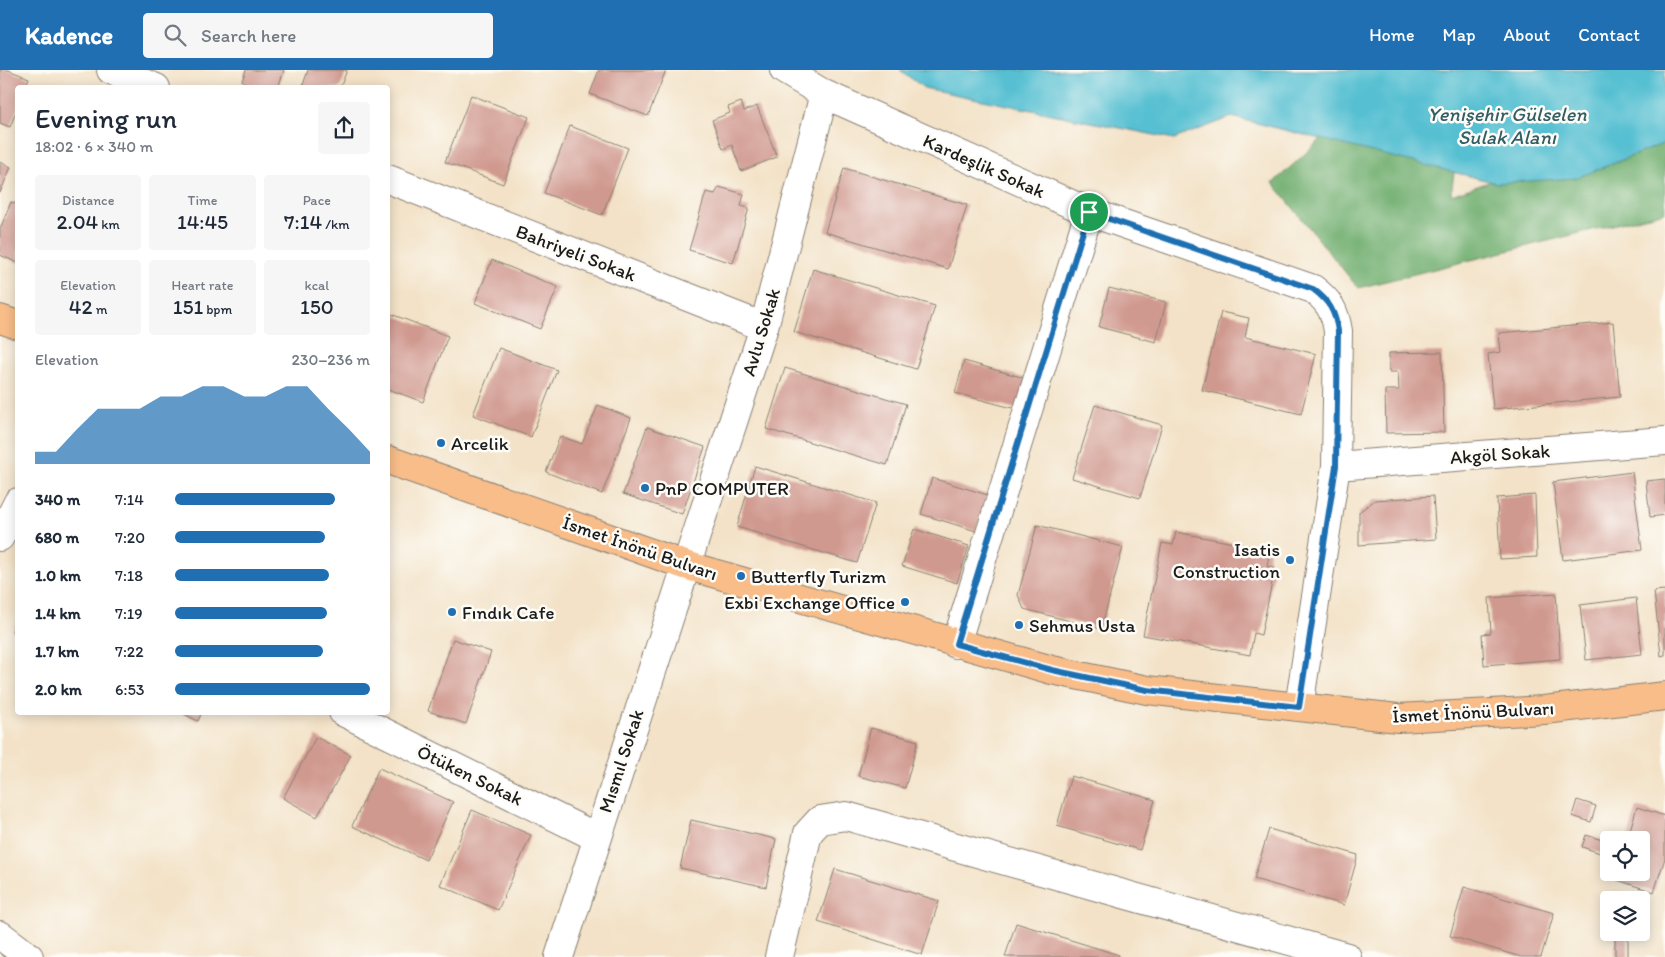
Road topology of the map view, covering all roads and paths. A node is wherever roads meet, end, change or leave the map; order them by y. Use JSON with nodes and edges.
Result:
{"nodes":[{"id":1,"x":111,"y":70,"type":"edge"},
{"id":2,"x":784,"y":70,"type":"edge"},
{"id":3,"x":148,"y":85,"type":"edge"},
{"id":4,"x":824,"y":94,"type":"junction"},
{"id":5,"x":390,"y":179,"type":"edge"},
{"id":6,"x":1089,"y":212,"type":"junction"},
{"id":7,"x":0,"y":319,"type":"edge"},
{"id":8,"x":15,"y":324,"type":"edge"},
{"id":9,"x":764,"y":327,"type":"junction"},
{"id":10,"x":1665,"y":441,"type":"edge"},
{"id":11,"x":390,"y":461,"type":"edge"},
{"id":12,"x":1336,"y":466,"type":"junction"},
{"id":13,"x":15,"y":508,"type":"edge"},
{"id":14,"x":0,"y":537,"type":"edge"},
{"id":15,"x":0,"y":543,"type":"edge"},
{"id":16,"x":15,"y":550,"type":"edge"},
{"id":17,"x":685,"y":565,"type":"junction"},
{"id":18,"x":956,"y":644,"type":"junction"},
{"id":19,"x":1665,"y":696,"type":"edge"},
{"id":20,"x":1299,"y":707,"type":"junction"},
{"id":21,"x":349,"y":715,"type":"edge"},
{"id":22,"x":596,"y":837,"type":"junction"},
{"id":23,"x":0,"y":935,"type":"edge"},
{"id":24,"x":28,"y":957,"type":"edge"},
{"id":25,"x":559,"y":957,"type":"edge"},
{"id":26,"x":779,"y":957,"type":"edge"},
{"id":27,"x":1347,"y":957,"type":"edge"}],
"edges":[{"from":1,"to":3,"type":"street"},
{"from":2,"to":4,"type":"street","name":"Kardeşlik Sokak"},
{"from":4,"to":6,"type":"street","name":"Kardeşlik Sokak"},
{"from":4,"to":9,"type":"street","name":"Avlu Sokak"},
{"from":5,"to":9,"type":"street","name":"Bahriyeli Sokak"},
{"from":6,"to":12,"type":"street","name":"Kardeşlik Sokak"},
{"from":6,"to":18,"type":"street"},
{"from":7,"to":8,"type":"main road"},
{"from":9,"to":17,"type":"street","name":"Avlu Sokak"},
{"from":10,"to":12,"type":"street","name":"Akgöl Sokak"},
{"from":11,"to":17,"type":"main road","name":"İsmet İnönü Bulvarı"},
{"from":12,"to":20,"type":"street","name":"Kardeşlik Sokak"},
{"from":13,"to":14,"type":"street"},
{"from":15,"to":16,"type":"street"},
{"from":17,"to":18,"type":"main road","name":"İsmet İnönü Bulvarı"},
{"from":17,"to":22,"type":"street","name":"Mısmıl Sokak"},
{"from":18,"to":20,"type":"main road","name":"İsmet İnönü Bulvarı"},
{"from":19,"to":20,"type":"main road","name":"İsmet İnönü Bulvarı"},
{"from":21,"to":22,"type":"street","name":"Ötüken Sokak"},
{"from":22,"to":25,"type":"street","name":"Mısmıl Sokak"},
{"from":23,"to":24,"type":"street"},
{"from":26,"to":27,"type":"street"}]}
